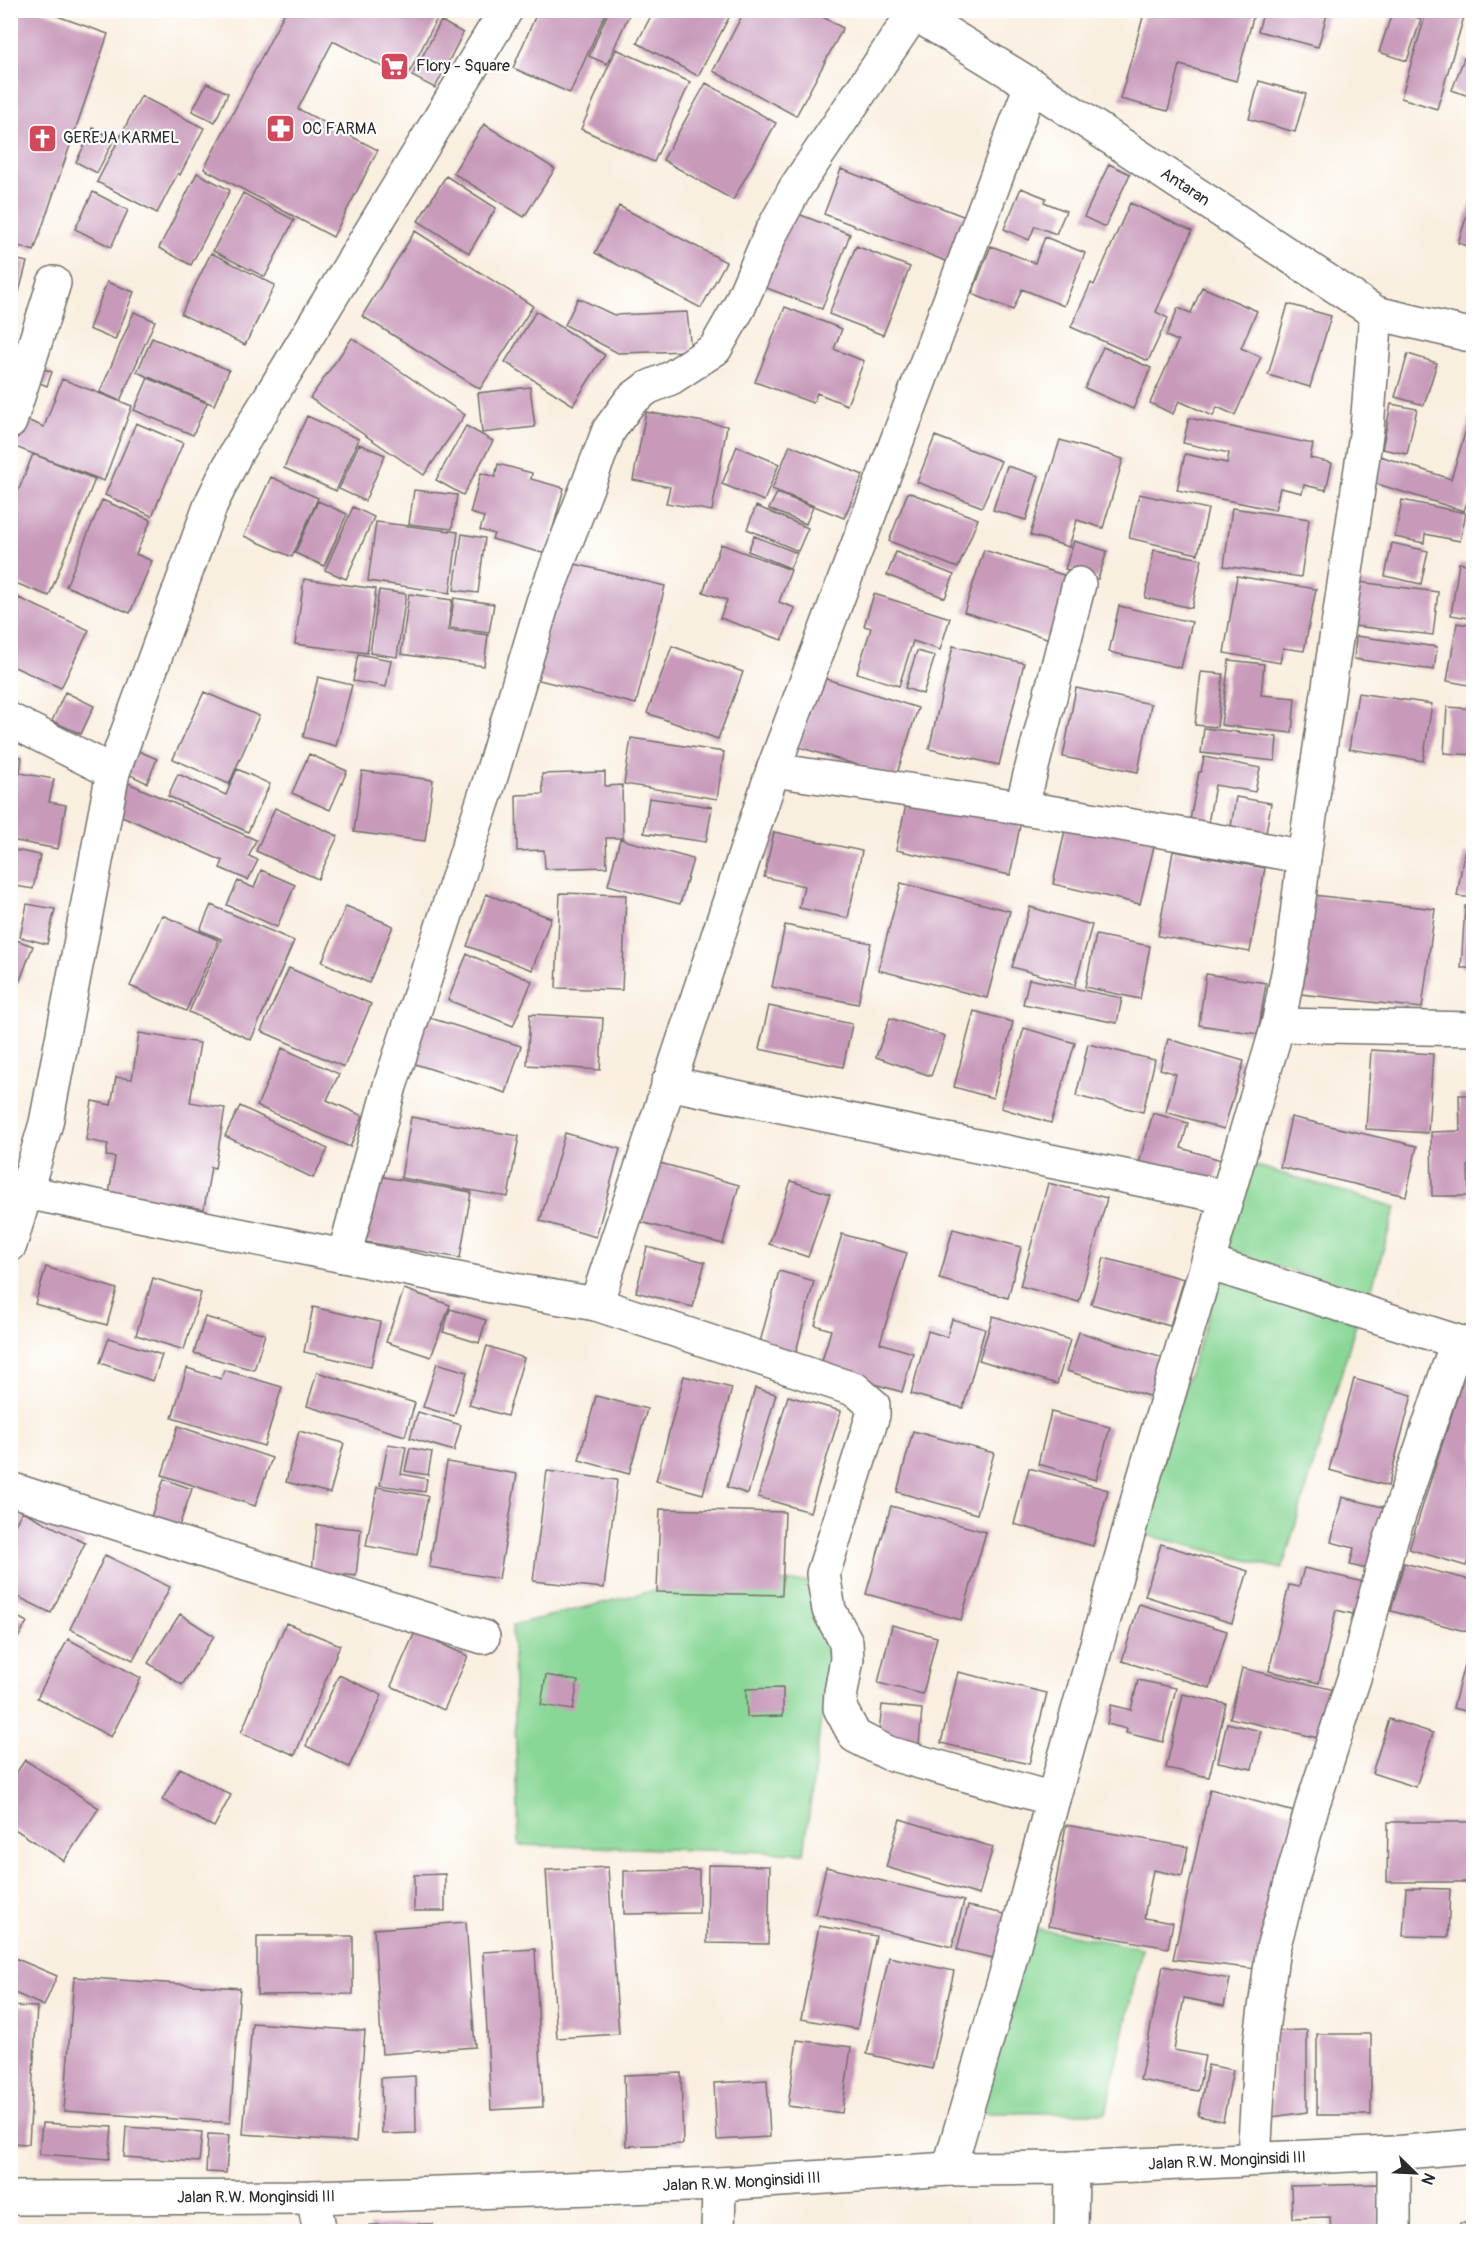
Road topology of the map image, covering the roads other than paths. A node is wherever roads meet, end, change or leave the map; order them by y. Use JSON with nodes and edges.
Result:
{"nodes":[{"id":1,"x":506,"y":10,"type":"edge"},
{"id":2,"x":911,"y":12,"type":"edge"},
{"id":3,"x":1031,"y":85,"type":"junction"},
{"id":4,"x":54,"y":283,"type":"dead end"},
{"id":5,"x":1376,"y":313,"type":"junction"},
{"id":6,"x":1473,"y":336,"type":"edge"},
{"id":7,"x":10,"y":422,"type":"edge"},
{"id":8,"x":1079,"y":584,"type":"dead end"},
{"id":9,"x":10,"y":720,"type":"edge"},
{"id":10,"x":773,"y":770,"type":"junction"},
{"id":11,"x":113,"y":772,"type":"junction"},
{"id":12,"x":1022,"y":806,"type":"junction"},
{"id":13,"x":1304,"y":857,"type":"junction"},
{"id":14,"x":1278,"y":1025,"type":"junction"},
{"id":15,"x":1473,"y":1029,"type":"edge"},
{"id":16,"x":668,"y":1083,"type":"junction"},
{"id":17,"x":26,"y":1192,"type":"junction"},
{"id":18,"x":1227,"y":1197,"type":"junction"},
{"id":19,"x":10,"y":1245,"type":"edge"},
{"id":20,"x":344,"y":1256,"type":"junction"},
{"id":21,"x":1208,"y":1263,"type":"junction"},
{"id":22,"x":596,"y":1304,"type":"junction"},
{"id":23,"x":1465,"y":1344,"type":"edge"},
{"id":24,"x":10,"y":1489,"type":"edge"},
{"id":25,"x":483,"y":1637,"type":"dead end"},
{"id":26,"x":1053,"y":1799,"type":"junction"},
{"id":27,"x":1473,"y":2146,"type":"edge"},
{"id":28,"x":1394,"y":2152,"type":"junction"},
{"id":29,"x":1254,"y":2159,"type":"junction"},
{"id":30,"x":1072,"y":2168,"type":"junction"},
{"id":31,"x":949,"y":2169,"type":"junction"},
{"id":32,"x":719,"y":2184,"type":"junction"},
{"id":33,"x":313,"y":2197,"type":"junction"},
{"id":34,"x":10,"y":2198,"type":"edge"},
{"id":35,"x":320,"y":2232,"type":"edge"},
{"id":36,"x":718,"y":2232,"type":"edge"},
{"id":37,"x":1071,"y":2232,"type":"edge"},
{"id":38,"x":1394,"y":2232,"type":"edge"}],
"edges":[{"from":1,"to":11,"type":"street"},
{"from":2,"to":3,"type":"street","name":"Antaran"},
{"from":2,"to":20,"type":"street"},
{"from":3,"to":5,"type":"street","name":"Antaran"},
{"from":3,"to":10,"type":"street"},
{"from":4,"to":7,"type":"street"},
{"from":5,"to":6,"type":"street","name":"Antaran"},
{"from":5,"to":13,"type":"street"},
{"from":8,"to":12,"type":"street"},
{"from":9,"to":11,"type":"street"},
{"from":10,"to":12,"type":"street"},
{"from":10,"to":16,"type":"street"},
{"from":11,"to":17,"type":"street"},
{"from":12,"to":13,"type":"street"},
{"from":13,"to":14,"type":"street"},
{"from":14,"to":15,"type":"street"},
{"from":14,"to":18,"type":"street"},
{"from":16,"to":18,"type":"street"},
{"from":16,"to":22,"type":"street"},
{"from":17,"to":19,"type":"street"},
{"from":17,"to":20,"type":"street"},
{"from":18,"to":21,"type":"street"},
{"from":20,"to":22,"type":"street"},
{"from":21,"to":23,"type":"street"},
{"from":21,"to":26,"type":"street"},
{"from":22,"to":26,"type":"street"},
{"from":23,"to":29,"type":"street"},
{"from":24,"to":25,"type":"street"},
{"from":26,"to":31,"type":"street"},
{"from":27,"to":28,"type":"street","name":"Jalan R.W. Monginsidi III"},
{"from":28,"to":29,"type":"street","name":"Jalan R.W. Monginsidi III"},
{"from":28,"to":38,"type":"street"},
{"from":29,"to":30,"type":"street","name":"Jalan R.W. Monginsidi III"},
{"from":30,"to":31,"type":"street","name":"Jalan R.W. Monginsidi III"},
{"from":30,"to":37,"type":"street"},
{"from":31,"to":32,"type":"street","name":"Jalan R.W. Monginsidi III"},
{"from":32,"to":33,"type":"street","name":"Jalan R.W. Monginsidi III"},
{"from":32,"to":36,"type":"street"},
{"from":33,"to":34,"type":"street","name":"Jalan R.W. Monginsidi III"},
{"from":33,"to":35,"type":"street"}]}
